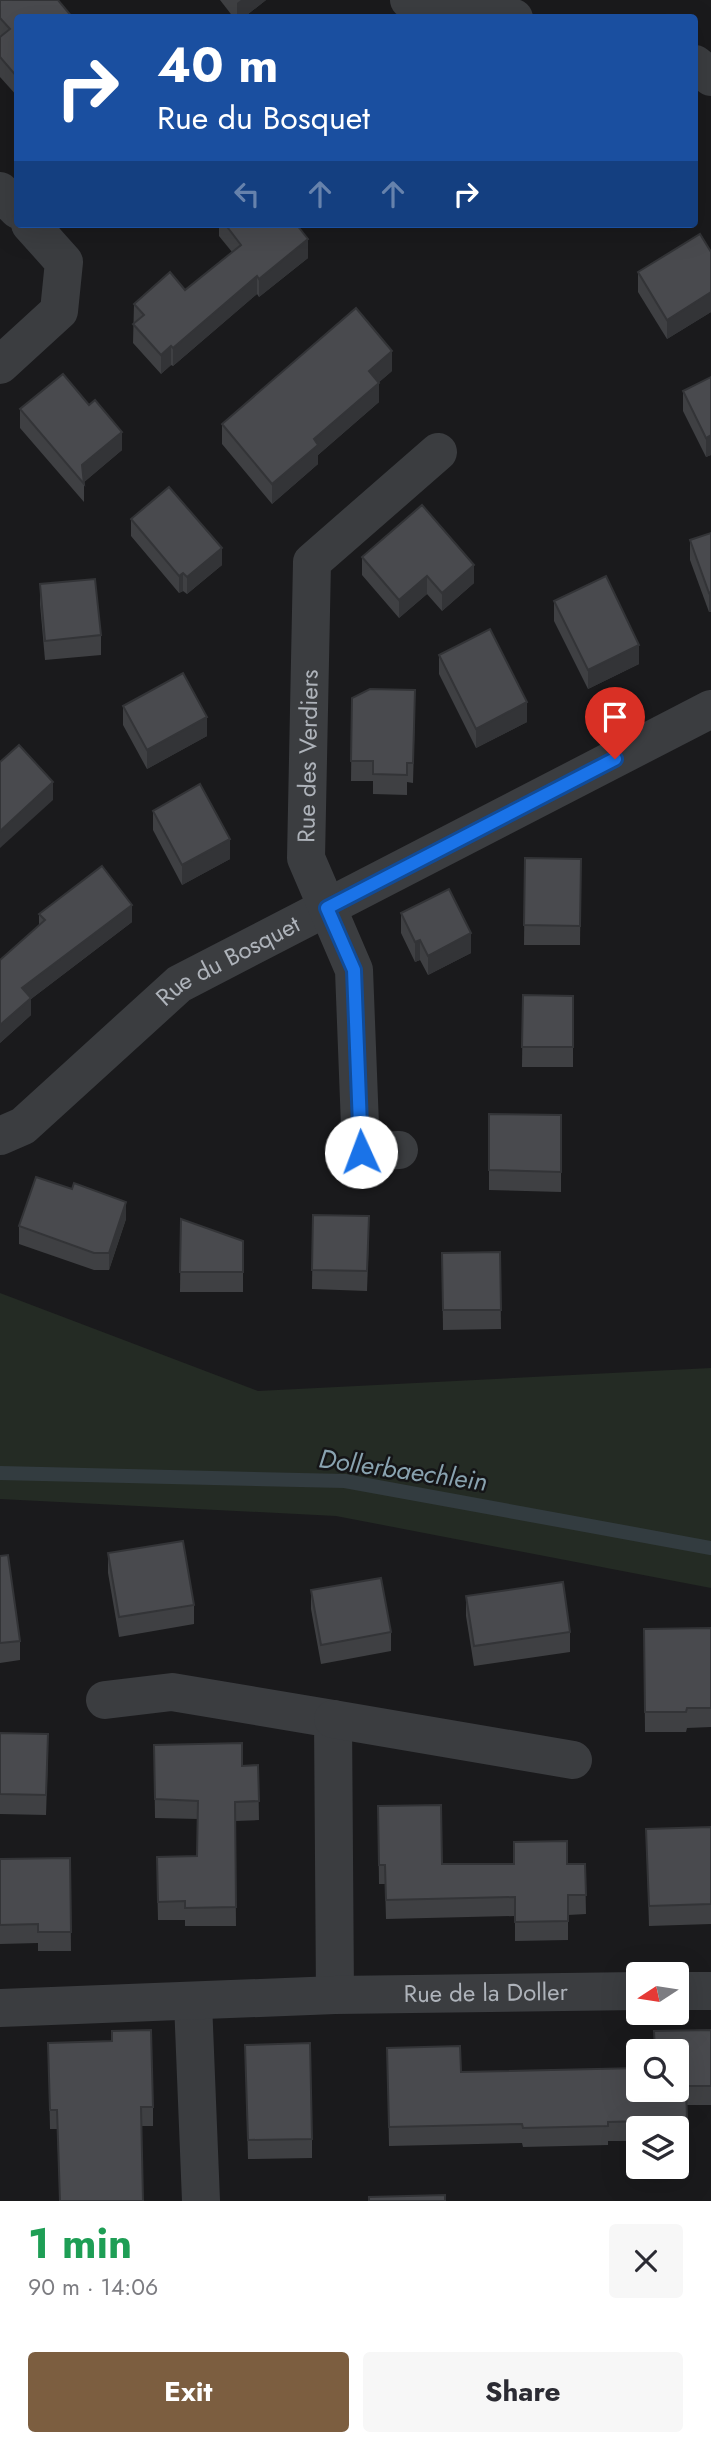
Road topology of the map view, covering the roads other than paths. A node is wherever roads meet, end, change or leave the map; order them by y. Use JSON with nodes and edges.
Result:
{"nodes":[{"id":1,"x":409,"y":0,"type":"edge"},
{"id":2,"x":488,"y":14,"type":"edge"},
{"id":3,"x":0,"y":191,"type":"edge"},
{"id":4,"x":14,"y":207,"type":"edge"},
{"id":5,"x":34,"y":228,"type":"edge"},
{"id":6,"x":0,"y":365,"type":"edge"},
{"id":7,"x":438,"y":452,"type":"dead end"},
{"id":8,"x":711,"y":709,"type":"edge"},
{"id":9,"x":327,"y":908,"type":"junction"},
{"id":10,"x":0,"y":1136,"type":"edge"},
{"id":11,"x":399,"y":1150,"type":"dead end"},
{"id":12,"x":104,"y":1700,"type":"dead end"},
{"id":13,"x":333,"y":1719,"type":"junction"},
{"id":14,"x":573,"y":1760,"type":"dead end"},
{"id":15,"x":690,"y":1991,"type":"edge"},
{"id":16,"x":711,"y":1991,"type":"edge"},
{"id":17,"x":626,"y":1992,"type":"edge"},
{"id":18,"x":335,"y":1995,"type":"junction"},
{"id":19,"x":193,"y":2002,"type":"junction"},
{"id":20,"x":0,"y":2008,"type":"edge"},
{"id":21,"x":201,"y":2201,"type":"edge"}],
"edges":[{"from":1,"to":2,"type":"street"},
{"from":3,"to":4,"type":"street"},
{"from":5,"to":6,"type":"street"},
{"from":7,"to":9,"type":"street","name":"Rue des Verdiers"},
{"from":8,"to":9,"type":"street","name":"Rue du Bosquet"},
{"from":9,"to":10,"type":"street","name":"Rue du Bosquet"},
{"from":9,"to":11,"type":"street","name":"Rue des Verdiers"},
{"from":12,"to":13,"type":"street"},
{"from":13,"to":14,"type":"street"},
{"from":13,"to":18,"type":"street"},
{"from":15,"to":16,"type":"street"},
{"from":17,"to":18,"type":"street","name":"Rue de la Doller"},
{"from":18,"to":19,"type":"street","name":"Rue de la Doller"},
{"from":19,"to":20,"type":"street","name":"Rue de la Doller"},
{"from":19,"to":21,"type":"street"}]}
